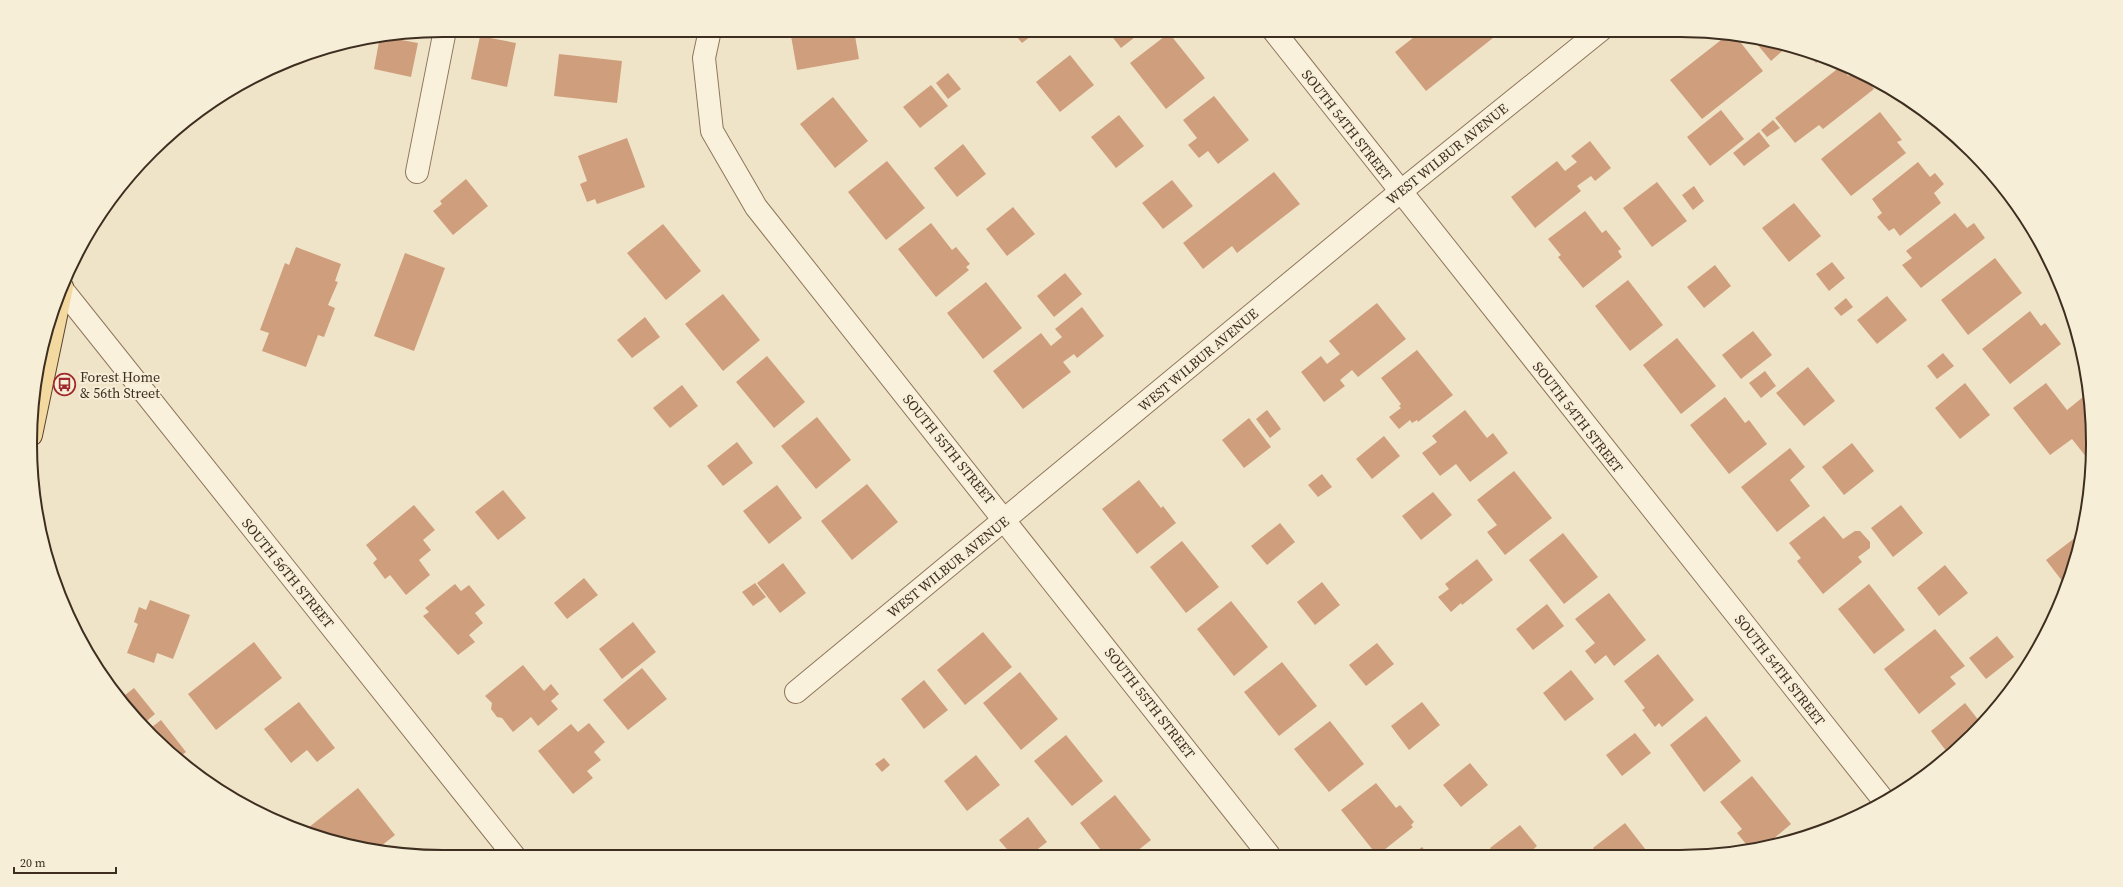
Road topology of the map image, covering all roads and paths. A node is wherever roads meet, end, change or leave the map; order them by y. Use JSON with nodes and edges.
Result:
{"nodes":[{"id":1,"x":444,"y":37,"type":"edge"},
{"id":2,"x":708,"y":37,"type":"edge"},
{"id":3,"x":1278,"y":37,"type":"edge"},
{"id":4,"x":1592,"y":37,"type":"edge"},
{"id":5,"x":417,"y":172,"type":"dead end"},
{"id":6,"x":1400,"y":192,"type":"junction"},
{"id":7,"x":66,"y":294,"type":"edge"},
{"id":8,"x":53,"y":332,"type":"edge"},
{"id":9,"x":40,"y":394,"type":"edge"},
{"id":10,"x":1006,"y":520,"type":"junction"},
{"id":11,"x":796,"y":692,"type":"dead end"},
{"id":12,"x":1881,"y":797,"type":"edge"},
{"id":13,"x":509,"y":850,"type":"edge"},
{"id":14,"x":1265,"y":850,"type":"edge"}],
"edges":[{"from":1,"to":5,"type":"street"},
{"from":2,"to":10,"type":"street","name":"SOUTH 55TH STREET"},
{"from":3,"to":6,"type":"street","name":"SOUTH 54TH STREET"},
{"from":4,"to":6,"type":"street","name":"WEST WILBUR AVENUE"},
{"from":6,"to":10,"type":"street","name":"WEST WILBUR AVENUE"},
{"from":6,"to":12,"type":"street","name":"SOUTH 54TH STREET"},
{"from":7,"to":13,"type":"street","name":"SOUTH 56TH STREET"},
{"from":8,"to":9,"type":"main road"},
{"from":10,"to":11,"type":"street","name":"WEST WILBUR AVENUE"},
{"from":10,"to":14,"type":"street","name":"SOUTH 55TH STREET"}]}
